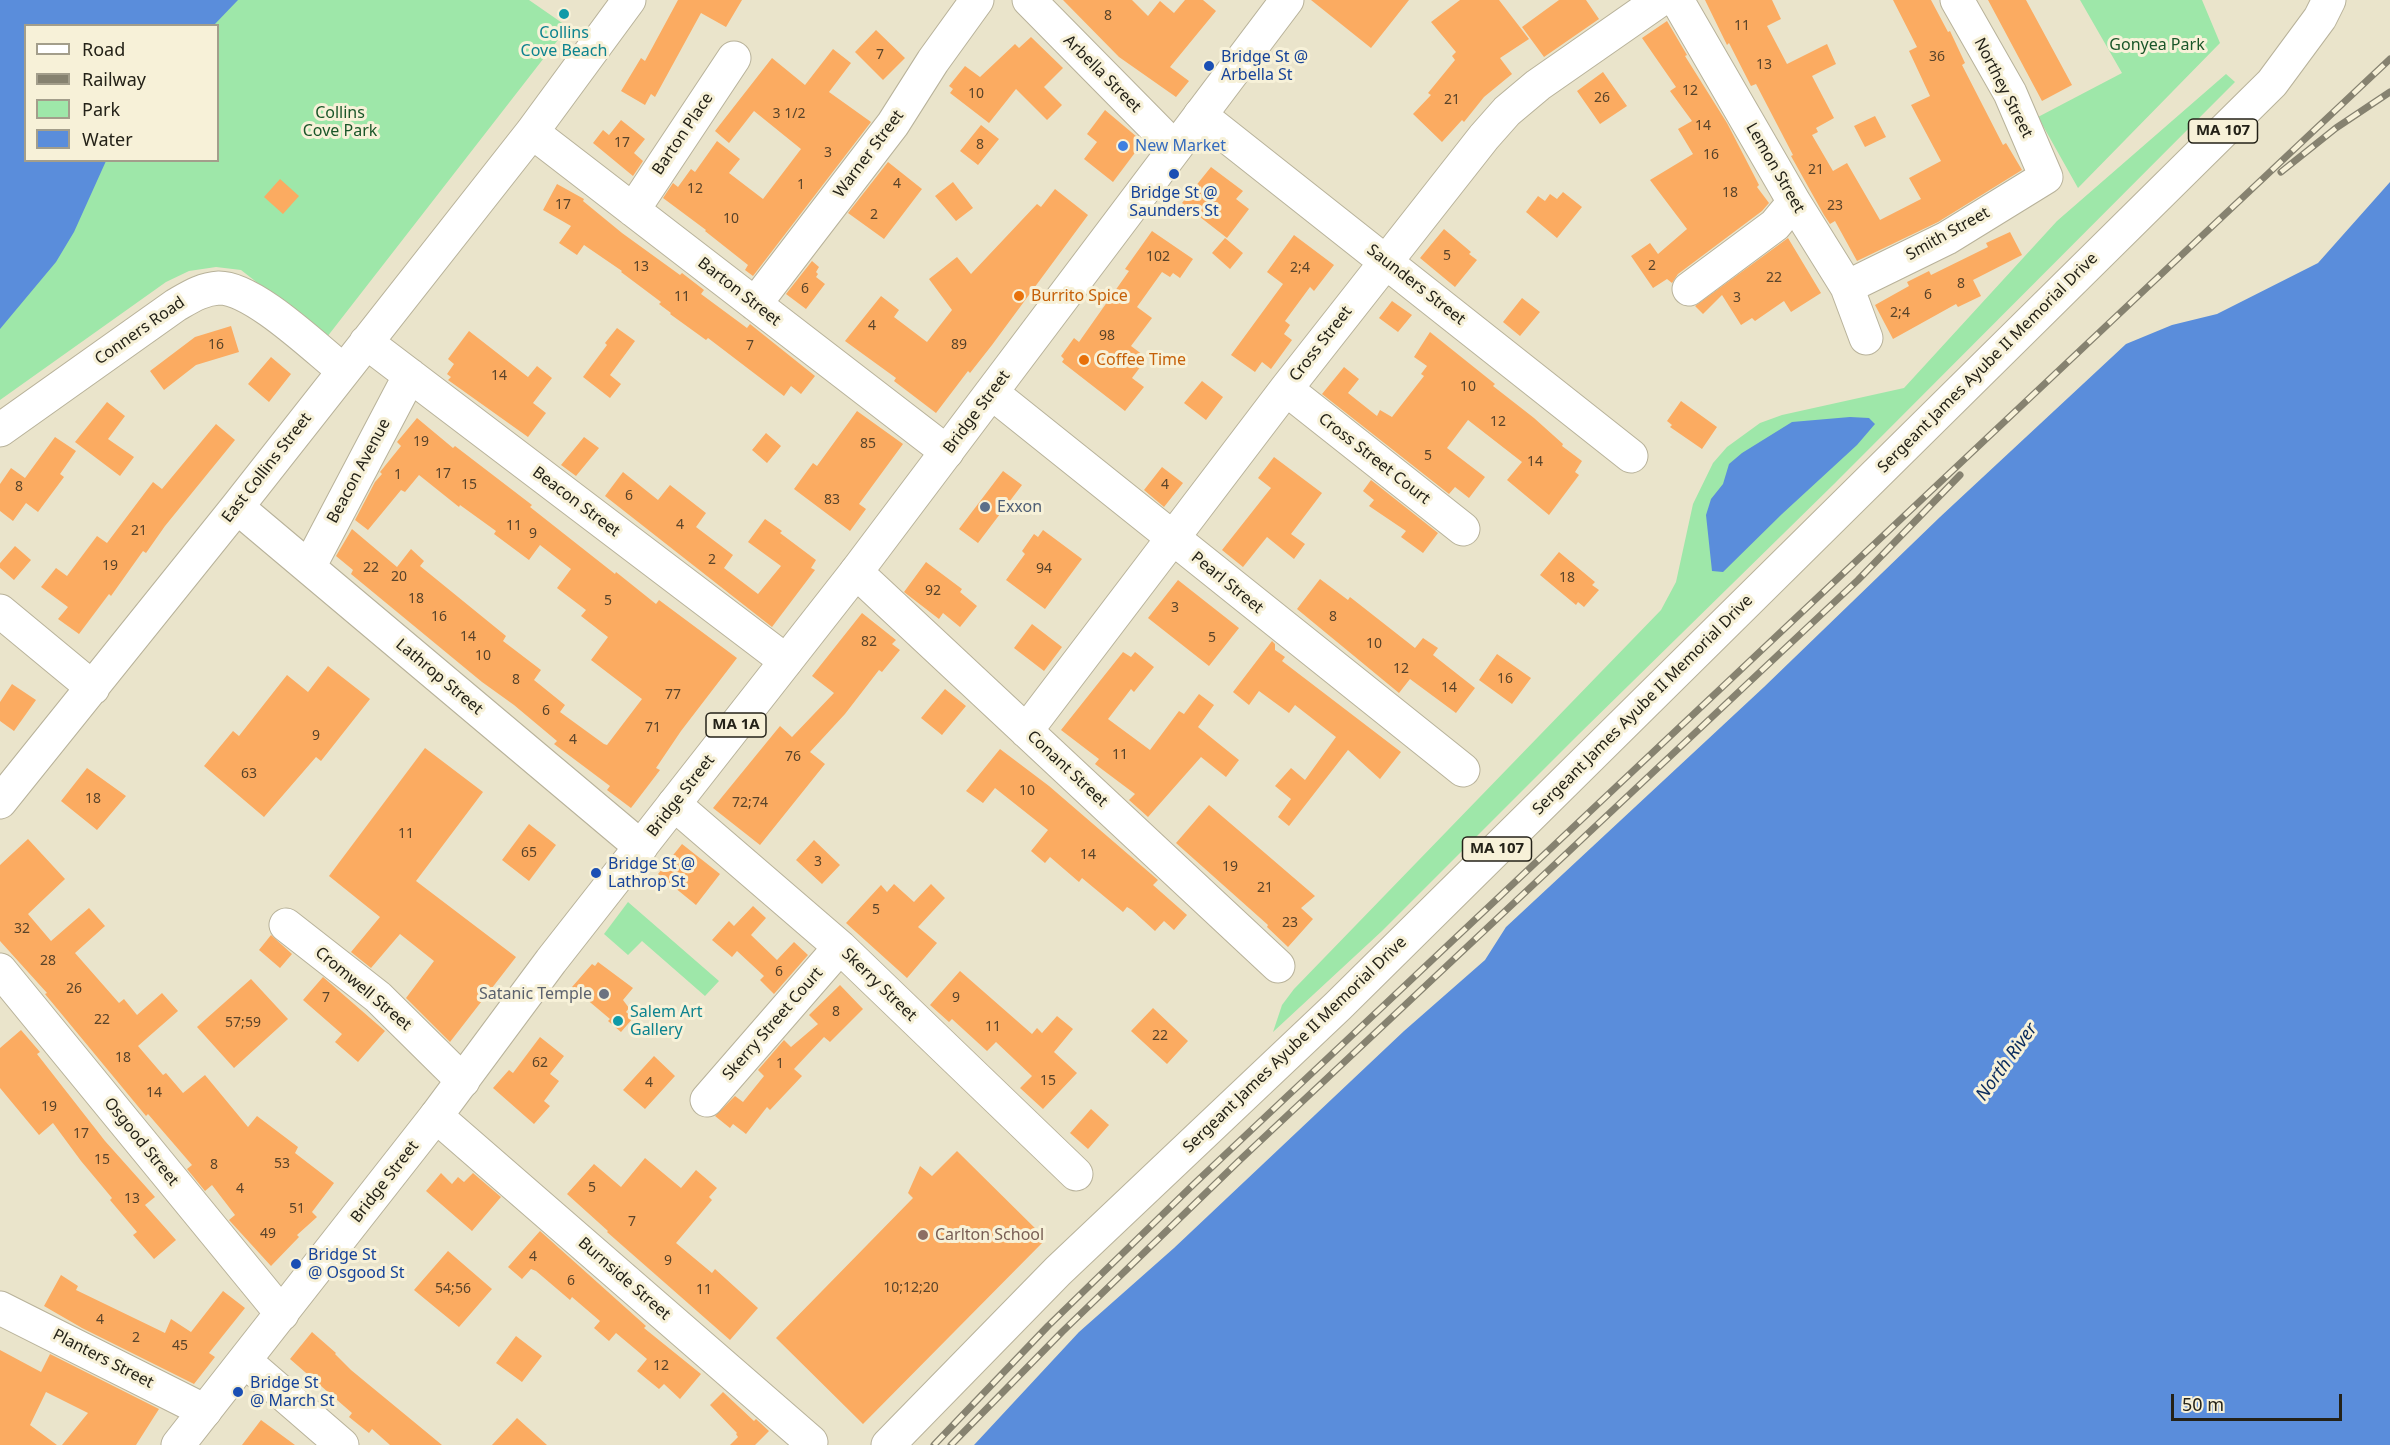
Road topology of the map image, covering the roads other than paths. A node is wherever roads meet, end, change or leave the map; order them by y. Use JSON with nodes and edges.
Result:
{"nodes":[{"id":1,"x":629,"y":0,"type":"edge"},
{"id":2,"x":978,"y":0,"type":"edge"},
{"id":3,"x":1029,"y":0,"type":"edge"},
{"id":4,"x":1287,"y":0,"type":"edge"},
{"id":5,"x":1660,"y":0,"type":"edge"},
{"id":6,"x":1677,"y":0,"type":"edge"},
{"id":7,"x":1957,"y":0,"type":"edge"},
{"id":8,"x":2329,"y":0,"type":"edge"},
{"id":9,"x":734,"y":58,"type":"dead end"},
{"id":10,"x":1200,"y":115,"type":"junction"},
{"id":11,"x":532,"y":132,"type":"junction"},
{"id":12,"x":1175,"y":148,"type":"junction"},
{"id":13,"x":2046,"y":177,"type":"joint"},
{"id":14,"x":1794,"y":202,"type":"junction"},
{"id":15,"x":633,"y":210,"type":"junction"},
{"id":16,"x":1386,"y":261,"type":"junction"},
{"id":17,"x":1847,"y":287,"type":"junction"},
{"id":18,"x":1689,"y":289,"type":"dead end"},
{"id":19,"x":755,"y":304,"type":"junction"},
{"id":20,"x":1866,"y":338,"type":"dead end"},
{"id":21,"x":366,"y":342,"type":"junction"},
{"id":22,"x":344,"y":371,"type":"junction"},
{"id":23,"x":410,"y":375,"type":"junction"},
{"id":24,"x":1286,"y":389,"type":"junction"},
{"id":25,"x":992,"y":393,"type":"junction"},
{"id":26,"x":0,"y":430,"type":"edge"},
{"id":27,"x":947,"y":452,"type":"junction"},
{"id":28,"x":1631,"y":456,"type":"dead end"},
{"id":29,"x":237,"y":507,"type":"junction"},
{"id":30,"x":1463,"y":529,"type":"dead end"},
{"id":31,"x":1173,"y":539,"type":"junction"},
{"id":32,"x":309,"y":567,"type":"junction"},
{"id":33,"x":856,"y":572,"type":"junction"},
{"id":34,"x":0,"y":611,"type":"edge"},
{"id":35,"x":786,"y":662,"type":"junction"},
{"id":36,"x":93,"y":688,"type":"junction"},
{"id":37,"x":1026,"y":731,"type":"junction"},
{"id":38,"x":1463,"y":770,"type":"dead end"},
{"id":39,"x":0,"y":802,"type":"edge"},
{"id":40,"x":674,"y":804,"type":"junction"},
{"id":41,"x":641,"y":847,"type":"junction"},
{"id":42,"x":286,"y":925,"type":"dead end"},
{"id":43,"x":840,"y":947,"type":"junction"},
{"id":44,"x":1278,"y":966,"type":"dead end"},
{"id":45,"x":0,"y":970,"type":"edge"},
{"id":46,"x":463,"y":1081,"type":"junction"},
{"id":47,"x":707,"y":1100,"type":"dead end"},
{"id":48,"x":436,"y":1116,"type":"junction"},
{"id":49,"x":1076,"y":1174,"type":"dead end"},
{"id":50,"x":0,"y":1308,"type":"edge"},
{"id":51,"x":282,"y":1314,"type":"junction"},
{"id":52,"x":245,"y":1361,"type":"junction"},
{"id":53,"x":205,"y":1411,"type":"junction"},
{"id":54,"x":811,"y":1442,"type":"dead end"},
{"id":55,"x":178,"y":1445,"type":"edge"},
{"id":56,"x":342,"y":1445,"type":"edge"},
{"id":57,"x":888,"y":1445,"type":"edge"}],
"edges":[{"from":1,"to":11,"type":"main road","name":"East Collins Street"},
{"from":2,"to":19,"type":"main road","name":"Warner Street"},
{"from":3,"to":12,"type":"main road","name":"Arbella Street"},
{"from":4,"to":10,"type":"main road","name":"Bridge Street","number":"MA 1A"},
{"from":5,"to":16,"type":"main road","name":"Cross Street"},
{"from":6,"to":14,"type":"main road","name":"Lemon Street"},
{"from":7,"to":13,"type":"main road","name":"Northey Street"},
{"from":8,"to":57,"type":"main road","name":"Sergeant James Ayube II Memorial Drive","number":"MA 107"},
{"from":9,"to":15,"type":"main road","name":"Barton Place"},
{"from":10,"to":12,"type":"main road","name":"Bridge Street","number":"MA 1A"},
{"from":10,"to":16,"type":"main road","name":"Saunders Street"},
{"from":11,"to":15,"type":"main road","name":"Barton Street"},
{"from":11,"to":21,"type":"main road","name":"East Collins Street"},
{"from":12,"to":25,"type":"main road","name":"Bridge Street","number":"MA 1A"},
{"from":13,"to":17,"type":"main road","name":"Smith Street"},
{"from":14,"to":17,"type":"main road","name":"Lemon Street"},
{"from":14,"to":18,"type":"main road"},
{"from":15,"to":19,"type":"main road","name":"Barton Street"},
{"from":16,"to":24,"type":"main road","name":"Cross Street"},
{"from":16,"to":28,"type":"main road","name":"Saunders Street"},
{"from":17,"to":20,"type":"main road","name":"Lemon Street"},
{"from":19,"to":27,"type":"main road","name":"Barton Street"},
{"from":21,"to":22,"type":"main road","name":"East Collins Street"},
{"from":21,"to":23,"type":"main road","name":"Beacon Street"},
{"from":22,"to":26,"type":"main road","name":"Conners Road"},
{"from":22,"to":29,"type":"main road","name":"East Collins Street"},
{"from":23,"to":32,"type":"main road","name":"Beacon Avenue"},
{"from":23,"to":35,"type":"main road","name":"Beacon Street"},
{"from":24,"to":30,"type":"main road","name":"Cross Street Court"},
{"from":24,"to":31,"type":"main road","name":"Cross Street"},
{"from":25,"to":27,"type":"main road","name":"Bridge Street","number":"MA 1A"},
{"from":25,"to":31,"type":"main road","name":"Pearl Street"},
{"from":27,"to":33,"type":"main road","name":"Bridge Street","number":"MA 1A"},
{"from":29,"to":32,"type":"main road","name":"Lathrop Street"},
{"from":29,"to":36,"type":"main road","name":"East Collins Street"},
{"from":31,"to":37,"type":"main road","name":"Cross Street"},
{"from":31,"to":38,"type":"main road","name":"Pearl Street"},
{"from":32,"to":41,"type":"main road","name":"Lathrop Street"},
{"from":33,"to":35,"type":"main road","name":"Bridge Street","number":"MA 1A"},
{"from":33,"to":37,"type":"main road","name":"Conant Street"},
{"from":34,"to":36,"type":"main road"},
{"from":35,"to":40,"type":"main road","name":"Bridge Street","number":"MA 1A"},
{"from":36,"to":39,"type":"main road","name":"East Collins Street"},
{"from":37,"to":44,"type":"main road","name":"Conant Street"},
{"from":40,"to":41,"type":"main road","name":"Bridge Street","number":"MA 1A"},
{"from":40,"to":43,"type":"main road","name":"Skerry Street"},
{"from":41,"to":46,"type":"main road","name":"Bridge Street","number":"MA 1A"},
{"from":42,"to":46,"type":"main road","name":"Cromwell Street"},
{"from":43,"to":47,"type":"main road","name":"Skerry Street Court"},
{"from":43,"to":49,"type":"main road","name":"Skerry Street"},
{"from":45,"to":51,"type":"main road","name":"Osgood Street"},
{"from":46,"to":48,"type":"main road","name":"Bridge Street","number":"MA 1A"},
{"from":48,"to":51,"type":"main road","name":"Bridge Street","number":"MA 1A"},
{"from":48,"to":54,"type":"main road","name":"Burnside Street"},
{"from":50,"to":53,"type":"main road","name":"Planters Street"},
{"from":51,"to":52,"type":"main road","name":"Bridge Street","number":"MA 1A"},
{"from":52,"to":53,"type":"main road","name":"Bridge Street","number":"MA 1A"},
{"from":52,"to":56,"type":"main road"},
{"from":53,"to":55,"type":"main road","name":"Bridge Street","number":"MA 1A"}]}
